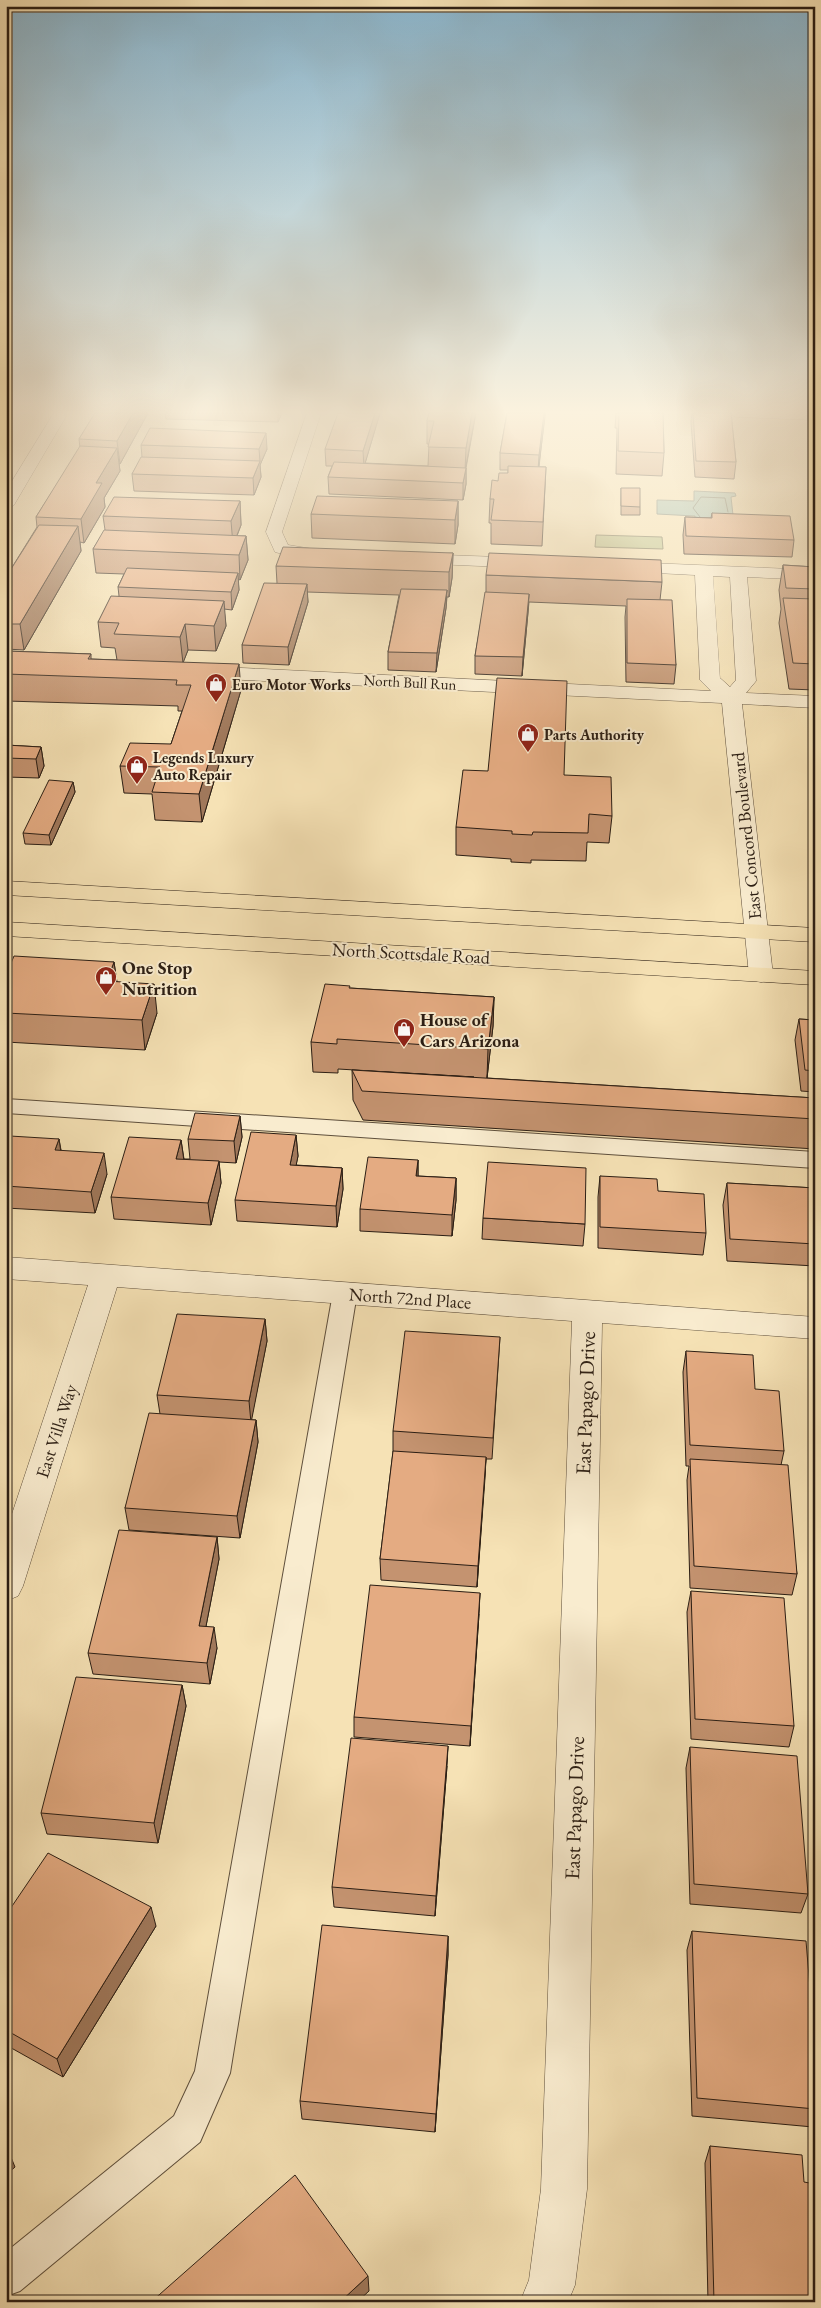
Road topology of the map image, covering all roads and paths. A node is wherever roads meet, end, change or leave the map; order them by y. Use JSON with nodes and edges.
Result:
{"nodes":[{"id":1,"x":278,"y":521,"type":"edge"},
{"id":2,"x":333,"y":555,"type":"edge"},
{"id":3,"x":399,"y":558,"type":"edge"},
{"id":4,"x":546,"y":564,"type":"edge"},
{"id":5,"x":606,"y":566,"type":"edge"},
{"id":6,"x":704,"y":571,"type":"junction"},
{"id":7,"x":738,"y":572,"type":"junction"},
{"id":8,"x":815,"y":575,"type":"edge"},
{"id":9,"x":186,"y":671,"type":"edge"},
{"id":10,"x":731,"y":698,"type":"junction"},
{"id":11,"x":815,"y":702,"type":"edge"},
{"id":12,"x":6,"y":888,"type":"edge"},
{"id":13,"x":6,"y":929,"type":"edge"},
{"id":14,"x":756,"y":932,"type":"junction"},
{"id":15,"x":815,"y":936,"type":"edge"},
{"id":16,"x":761,"y":975,"type":"junction"},
{"id":17,"x":815,"y":978,"type":"edge"},
{"id":18,"x":6,"y":1106,"type":"edge"},
{"id":19,"x":815,"y":1160,"type":"edge"},
{"id":20,"x":6,"y":1268,"type":"edge"},
{"id":21,"x":106,"y":1276,"type":"junction"},
{"id":22,"x":344,"y":1293,"type":"junction"},
{"id":23,"x":588,"y":1311,"type":"junction"},
{"id":24,"x":815,"y":1328,"type":"edge"},
{"id":25,"x":6,"y":1586,"type":"edge"},
{"id":26,"x":6,"y":2277,"type":"edge"},
{"id":27,"x":543,"y":2302,"type":"edge"}],
"edges":[{"from":1,"to":2,"type":"street"},
{"from":3,"to":4,"type":"street"},
{"from":5,"to":6,"type":"street"},
{"from":6,"to":7,"type":"street"},
{"from":6,"to":10,"type":"street"},
{"from":7,"to":8,"type":"street"},
{"from":7,"to":10,"type":"street"},
{"from":9,"to":10,"type":"street","name":"North Bull Run"},
{"from":10,"to":11,"type":"street","name":"North Bull Run"},
{"from":10,"to":14,"type":"street","name":"East Concord Boulevard"},
{"from":12,"to":14,"type":"main road"},
{"from":13,"to":16,"type":"main road","name":"North Scottsdale Road"},
{"from":14,"to":15,"type":"main road"},
{"from":14,"to":16,"type":"street","name":"East Concord Boulevard"},
{"from":16,"to":17,"type":"main road","name":"North Scottsdale Road"},
{"from":18,"to":19,"type":"lane"},
{"from":20,"to":21,"type":"street","name":"North 72nd Place"},
{"from":21,"to":22,"type":"street","name":"North 72nd Place"},
{"from":21,"to":25,"type":"street","name":"East Villa Way"},
{"from":22,"to":23,"type":"street","name":"North 72nd Place"},
{"from":22,"to":26,"type":"lane"},
{"from":23,"to":24,"type":"street","name":"North 72nd Place"},
{"from":23,"to":27,"type":"street","name":"East Papago Drive"}]}
